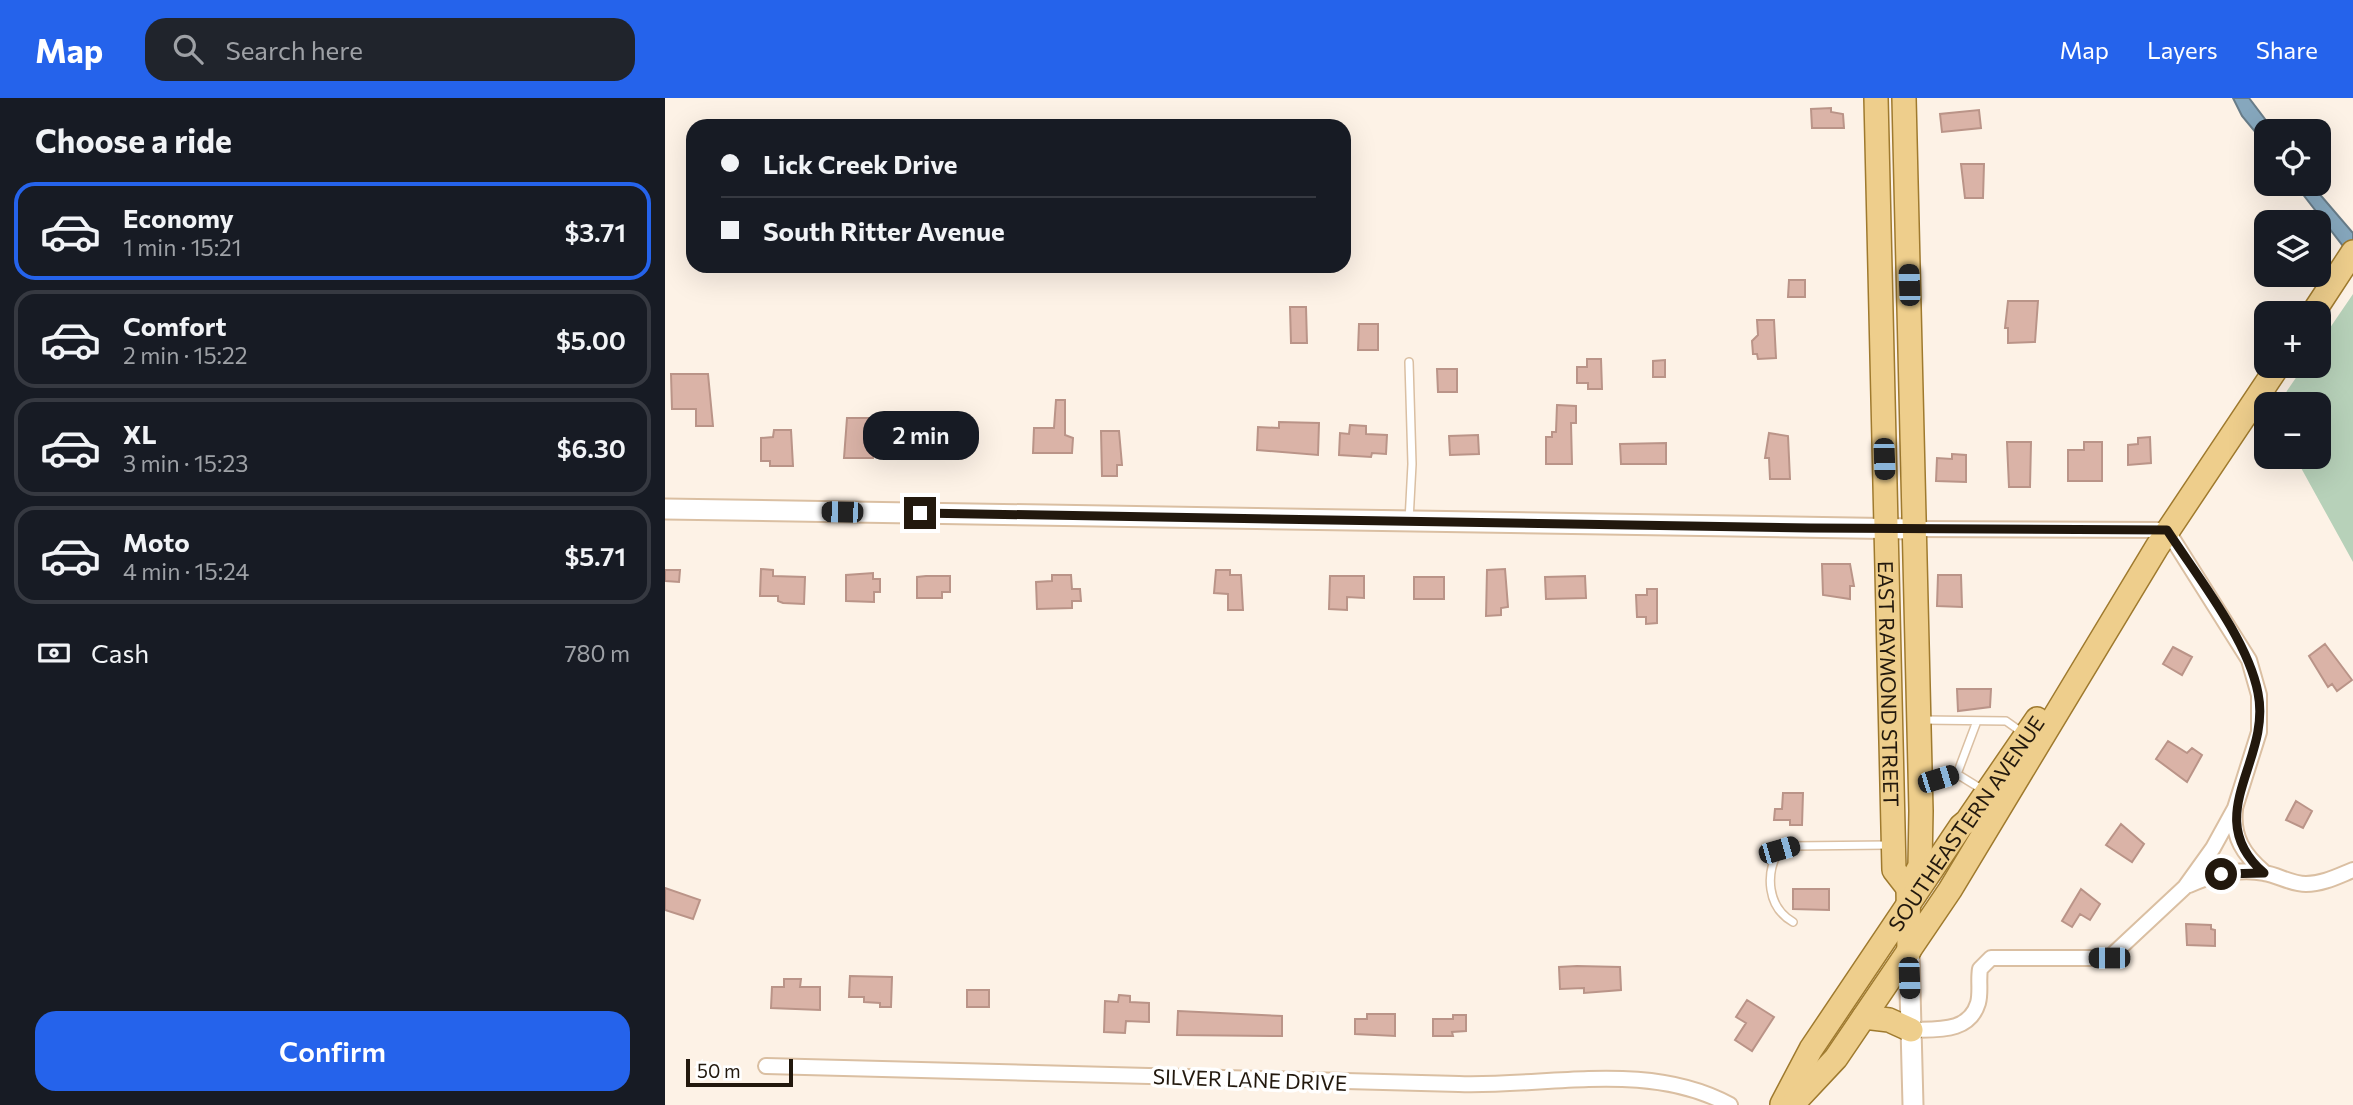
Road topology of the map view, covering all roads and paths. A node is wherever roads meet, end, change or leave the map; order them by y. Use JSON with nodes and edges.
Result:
{"nodes":[{"id":1,"x":1876,"y":98,"type":"edge"},
{"id":2,"x":1904,"y":98,"type":"edge"},
{"id":3,"x":2353,"y":252,"type":"edge"},
{"id":4,"x":2321,"y":301,"type":"edge"},
{"id":5,"x":1409,"y":362,"type":"dead end"},
{"id":6,"x":2270,"y":378,"type":"edge"},
{"id":7,"x":665,"y":509,"type":"edge"},
{"id":8,"x":1409,"y":522,"type":"junction"},
{"id":9,"x":1886,"y":529,"type":"junction"},
{"id":10,"x":1913,"y":529,"type":"junction"},
{"id":11,"x":2162,"y":538,"type":"junction"},
{"id":12,"x":1918,"y":720,"type":"junction"},
{"id":13,"x":1977,"y":720,"type":"junction"},
{"id":14,"x":2026,"y":736,"type":"junction"},
{"id":15,"x":1957,"y":774,"type":"junction"},
{"id":16,"x":1920,"y":785,"type":"junction"},
{"id":17,"x":1987,"y":793,"type":"junction"},
{"id":18,"x":2235,"y":808,"type":"junction"},
{"id":19,"x":1921,"y":811,"type":"junction"},
{"id":20,"x":1961,"y":825,"type":"junction"},
{"id":21,"x":1893,"y":845,"type":"junction"},
{"id":22,"x":2353,"y":870,"type":"edge"},
{"id":23,"x":2264,"y":873,"type":"junction"},
{"id":24,"x":2185,"y":887,"type":"junction"},
{"id":25,"x":1908,"y":897,"type":"junction"},
{"id":26,"x":1793,"y":922,"type":"dead end"},
{"id":27,"x":1909,"y":951,"type":"junction"},
{"id":28,"x":1864,"y":1017,"type":"junction"},
{"id":29,"x":1912,"y":1030,"type":"junction"},
{"id":30,"x":766,"y":1066,"type":"dead end"},
{"id":31,"x":1730,"y":1105,"type":"edge"},
{"id":32,"x":1782,"y":1105,"type":"edge"},
{"id":33,"x":1792,"y":1105,"type":"edge"},
{"id":34,"x":1913,"y":1105,"type":"edge"}],
"edges":[{"from":1,"to":9,"type":"main road","name":"EAST RAYMOND STREET"},
{"from":2,"to":10,"type":"main road","name":"EAST RAYMOND STREET"},
{"from":3,"to":4,"type":"main road"},
{"from":5,"to":8,"type":"lane"},
{"from":6,"to":11,"type":"main road","name":"SOUTHEASTERN AVENUE"},
{"from":7,"to":8,"type":"street"},
{"from":8,"to":9,"type":"street"},
{"from":9,"to":10,"type":"street"},
{"from":9,"to":21,"type":"main road","name":"EAST RAYMOND STREET"},
{"from":10,"to":11,"type":"street"},
{"from":10,"to":12,"type":"main road","name":"EAST RAYMOND STREET"},
{"from":11,"to":14,"type":"main road","name":"SOUTHEASTERN AVENUE"},
{"from":11,"to":18,"type":"street"},
{"from":11,"to":27,"type":"main road","name":"SOUTHEASTERN AVENUE"},
{"from":12,"to":13,"type":"lane"},
{"from":12,"to":16,"type":"main road","name":"EAST RAYMOND STREET"},
{"from":13,"to":14,"type":"lane"},
{"from":13,"to":15,"type":"lane"},
{"from":14,"to":17,"type":"main road","name":"SOUTHEASTERN AVENUE"},
{"from":15,"to":16,"type":"lane"},
{"from":15,"to":17,"type":"lane"},
{"from":16,"to":19,"type":"main road","name":"EAST RAYMOND STREET"},
{"from":17,"to":20,"type":"main road","name":"SOUTHEASTERN AVENUE"},
{"from":18,"to":23,"type":"street"},
{"from":18,"to":24,"type":"street"},
{"from":19,"to":20,"type":"main road"},
{"from":19,"to":25,"type":"main road","name":"EAST RAYMOND STREET"},
{"from":20,"to":25,"type":"main road","name":"SOUTHEASTERN AVENUE"},
{"from":21,"to":25,"type":"main road","name":"EAST RAYMOND STREET"},
{"from":21,"to":26,"type":"lane"},
{"from":22,"to":23,"type":"street"},
{"from":23,"to":24,"type":"street"},
{"from":24,"to":29,"type":"street"},
{"from":25,"to":27,"type":"main road","name":"EAST RAYMOND STREET"},
{"from":25,"to":32,"type":"main road","name":"SOUTHEASTERN AVENUE"},
{"from":27,"to":28,"type":"main road","name":"SOUTHEASTERN AVENUE"},
{"from":27,"to":29,"type":"street","name":"EAST RAYMOND STREET"},
{"from":28,"to":29,"type":"main road"},
{"from":28,"to":33,"type":"main road","name":"SOUTHEASTERN AVENUE"},
{"from":29,"to":34,"type":"street","name":"EAST RAYMOND STREET"},
{"from":30,"to":31,"type":"street","name":"SILVER LANE DRIVE"}]}
